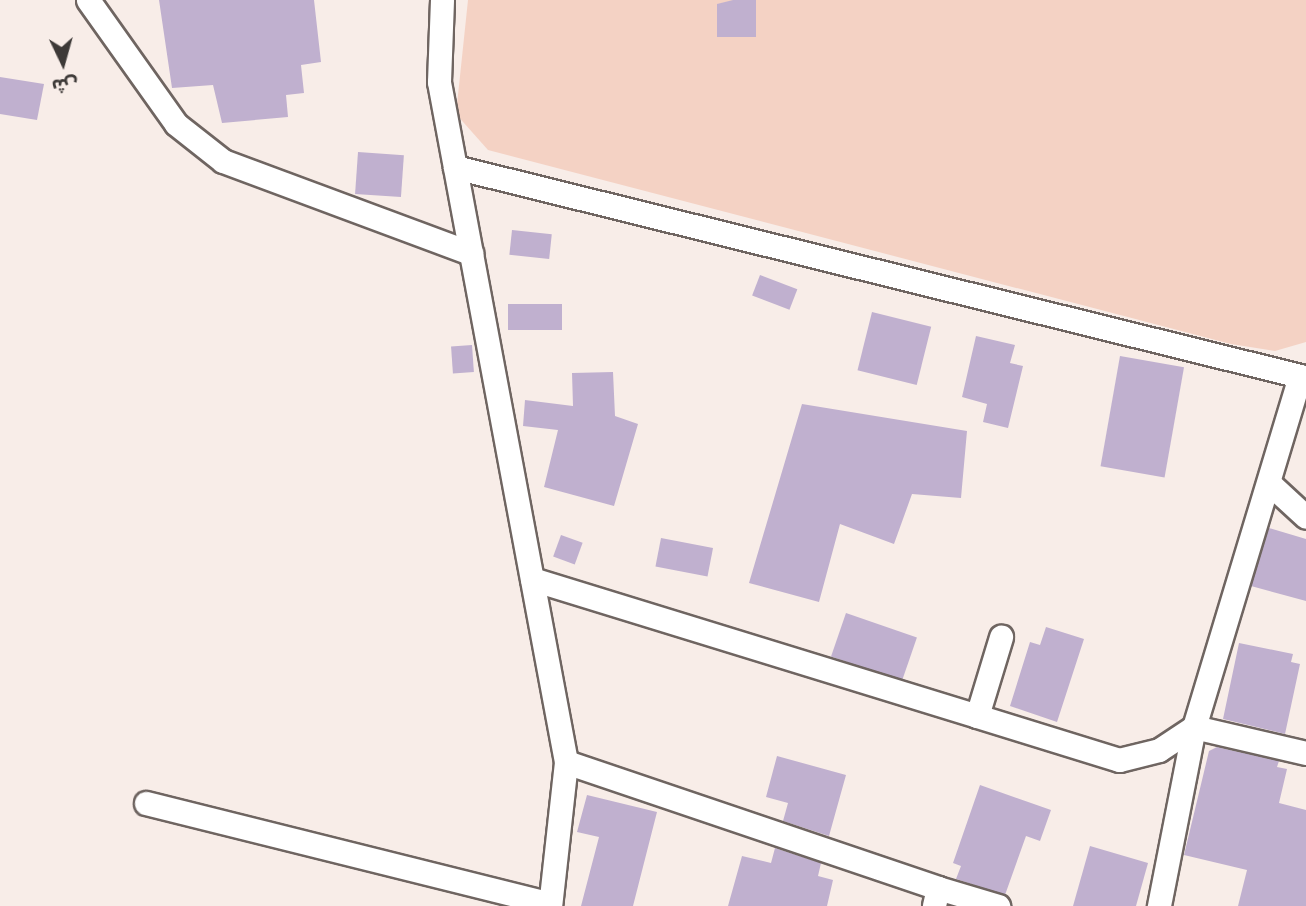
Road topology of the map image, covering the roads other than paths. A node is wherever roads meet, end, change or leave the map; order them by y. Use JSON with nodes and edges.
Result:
{"nodes":[{"id":1,"x":88,"y":0,"type":"edge"},
{"id":2,"x":442,"y":0,"type":"edge"},
{"id":3,"x":455,"y":167,"type":"junction"},
{"id":4,"x":471,"y":253,"type":"junction"},
{"id":5,"x":1269,"y":484,"type":"junction"},
{"id":6,"x":1306,"y":517,"type":"edge"},
{"id":7,"x":532,"y":579,"type":"junction"},
{"id":8,"x":1001,"y":637,"type":"dead end"},
{"id":9,"x":977,"y":716,"type":"junction"},
{"id":10,"x":1194,"y":727,"type":"junction"},
{"id":11,"x":1306,"y":753,"type":"edge"},
{"id":12,"x":566,"y":762,"type":"junction"},
{"id":13,"x":146,"y":803,"type":"dead end"},
{"id":14,"x":936,"y":897,"type":"edge"},
{"id":15,"x":550,"y":905,"type":"edge"},
{"id":16,"x":998,"y":906,"type":"edge"},
{"id":17,"x":1159,"y":906,"type":"edge"}],
"edges":[{"from":1,"to":4,"type":"street"},
{"from":2,"to":3,"type":"street"},
{"from":3,"to":4,"type":"street"},
{"from":3,"to":5,"type":"street"},
{"from":4,"to":7,"type":"street"},
{"from":5,"to":6,"type":"street"},
{"from":5,"to":10,"type":"street"},
{"from":7,"to":9,"type":"street"},
{"from":7,"to":12,"type":"street"},
{"from":8,"to":9,"type":"street"},
{"from":9,"to":10,"type":"street"},
{"from":10,"to":11,"type":"street"},
{"from":10,"to":17,"type":"street"},
{"from":12,"to":14,"type":"street"},
{"from":12,"to":15,"type":"street"},
{"from":13,"to":15,"type":"street"},
{"from":14,"to":16,"type":"street"}]}
